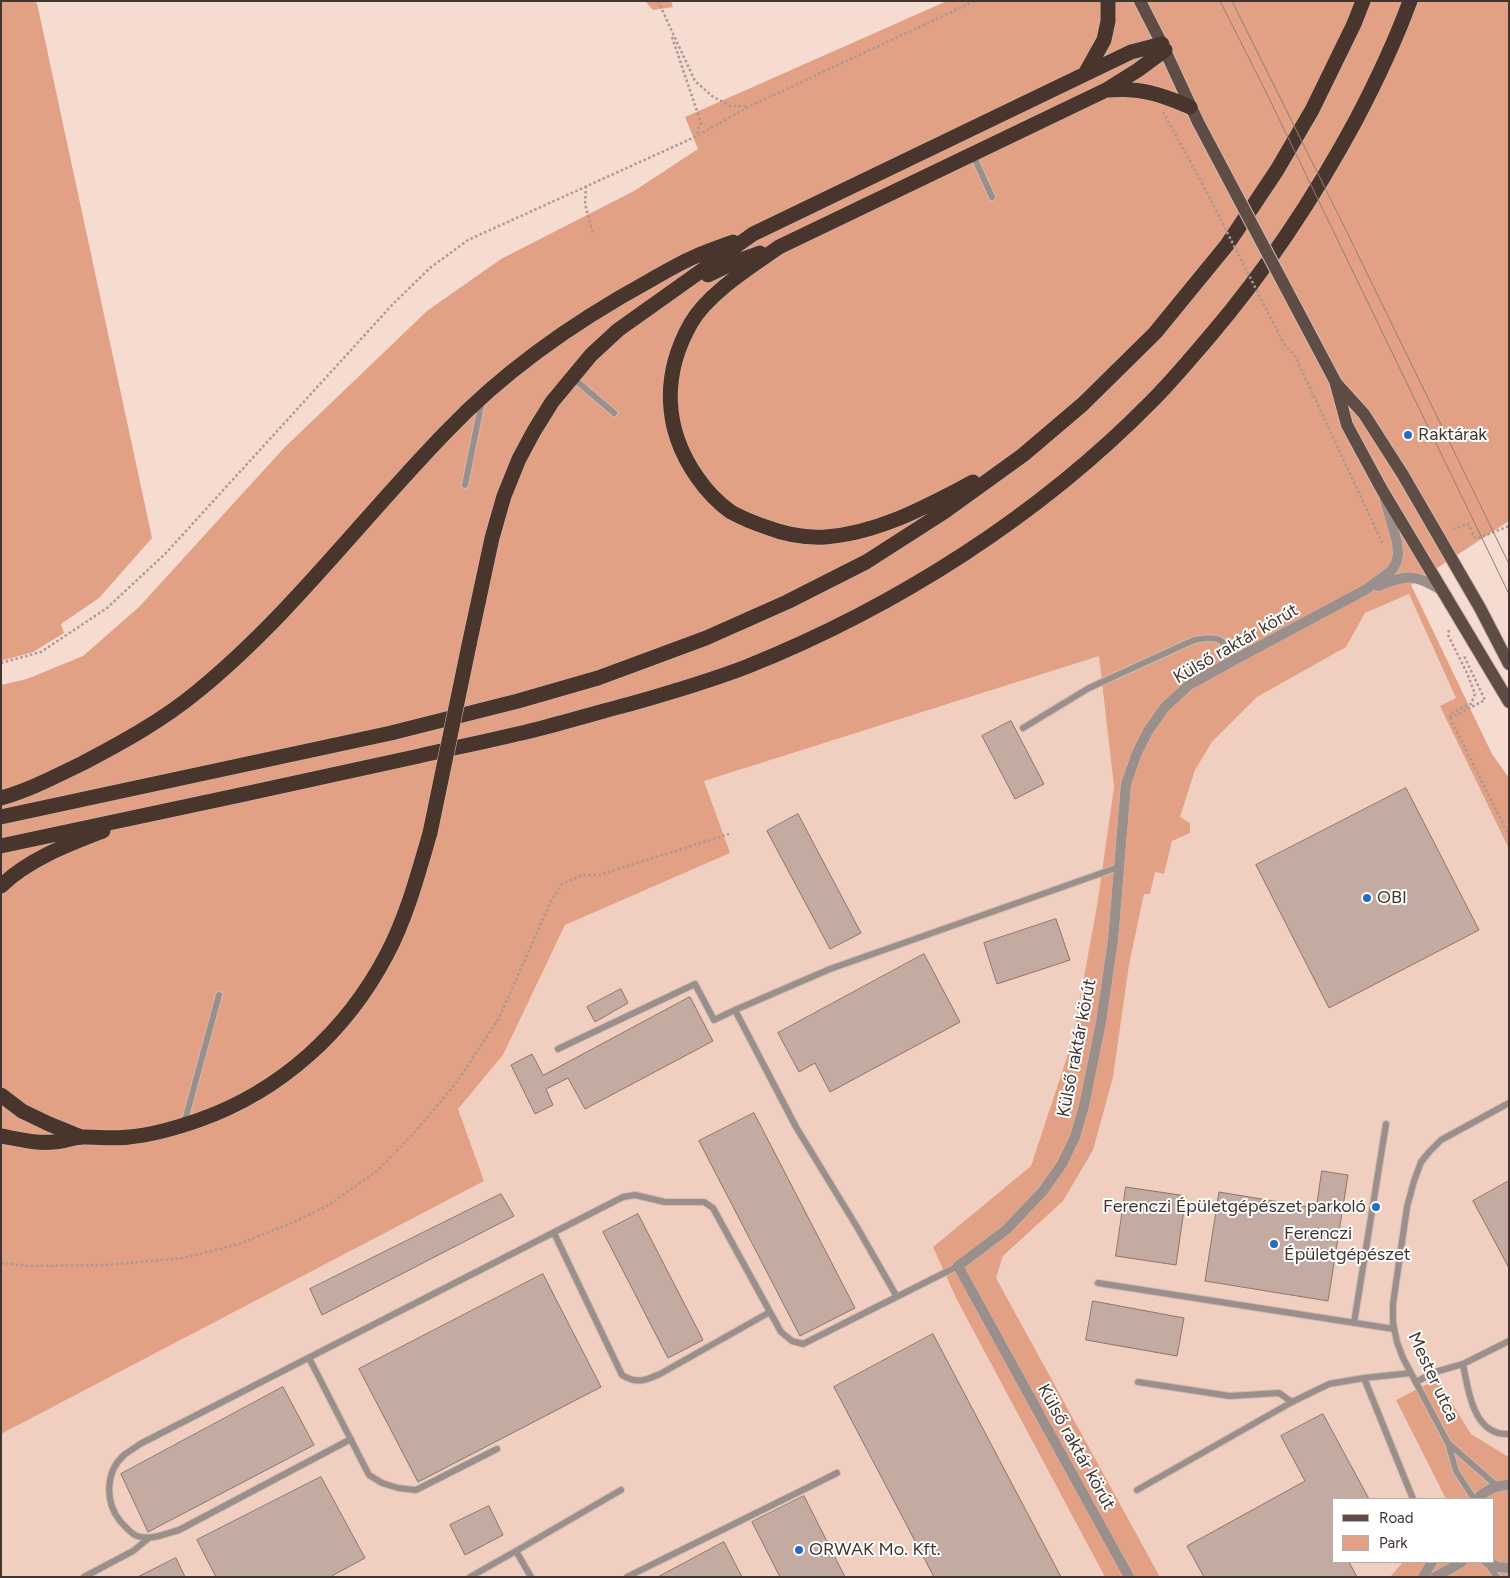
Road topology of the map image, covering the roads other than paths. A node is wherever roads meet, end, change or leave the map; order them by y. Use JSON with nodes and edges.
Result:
{"nodes":[{"id":1,"x":1108,"y":1,"type":"edge"},
{"id":2,"x":1140,"y":1,"type":"edge"},
{"id":3,"x":1363,"y":1,"type":"edge"},
{"id":4,"x":1410,"y":1,"type":"edge"},
{"id":5,"x":1164,"y":47,"type":"junction"},
{"id":6,"x":1085,"y":74,"type":"junction"},
{"id":7,"x":1106,"y":90,"type":"junction"},
{"id":8,"x":1190,"y":106,"type":"junction"},
{"id":9,"x":972,"y":154,"type":"junction"},
{"id":10,"x":992,"y":197,"type":"dead end"},
{"id":11,"x":753,"y":234,"type":"junction"},
{"id":12,"x":779,"y":247,"type":"junction"},
{"id":13,"x":668,"y":294,"type":"junction"},
{"id":14,"x":572,"y":377,"type":"junction"},
{"id":15,"x":1335,"y":381,"type":"junction"},
{"id":16,"x":483,"y":396,"type":"junction"},
{"id":17,"x":614,"y":413,"type":"dead end"},
{"id":18,"x":1023,"y":455,"type":"junction"},
{"id":19,"x":465,"y":485,"type":"dead end"},
{"id":20,"x":1381,"y":488,"type":"junction"},
{"id":21,"x":1365,"y":590,"type":"junction"},
{"id":22,"x":1442,"y":591,"type":"junction"},
{"id":23,"x":1236,"y":659,"type":"junction"},
{"id":24,"x":1509,"y":664,"type":"edge"},
{"id":25,"x":1509,"y":702,"type":"edge"},
{"id":26,"x":1023,"y":728,"type":"dead end"},
{"id":27,"x":1,"y":798,"type":"edge"},
{"id":28,"x":156,"y":813,"type":"junction"},
{"id":29,"x":1,"y":817,"type":"edge"},
{"id":30,"x":1,"y":846,"type":"edge"},
{"id":31,"x":1119,"y":867,"type":"junction"},
{"id":32,"x":1,"y":886,"type":"edge"},
{"id":33,"x":219,"y":995,"type":"dead end"},
{"id":34,"x":735,"y":1010,"type":"junction"},
{"id":35,"x":558,"y":1049,"type":"dead end"},
{"id":36,"x":1,"y":1095,"type":"edge"},
{"id":37,"x":1509,"y":1103,"type":"edge"},
{"id":38,"x":1386,"y":1124,"type":"dead end"},
{"id":39,"x":183,"y":1126,"type":"junction"},
{"id":40,"x":1,"y":1136,"type":"edge"},
{"id":41,"x":81,"y":1137,"type":"junction"},
{"id":42,"x":554,"y":1233,"type":"junction"},
{"id":43,"x":958,"y":1266,"type":"junction"},
{"id":44,"x":1098,"y":1283,"type":"dead end"},
{"id":45,"x":897,"y":1297,"type":"junction"},
{"id":46,"x":770,"y":1312,"type":"junction"},
{"id":47,"x":1354,"y":1323,"type":"junction"},
{"id":48,"x":1394,"y":1329,"type":"junction"},
{"id":49,"x":1509,"y":1341,"type":"edge"},
{"id":50,"x":309,"y":1358,"type":"junction"},
{"id":51,"x":1462,"y":1364,"type":"junction"},
{"id":52,"x":1411,"y":1373,"type":"junction"},
{"id":53,"x":1364,"y":1378,"type":"junction"},
{"id":54,"x":1138,"y":1382,"type":"dead end"},
{"id":55,"x":1416,"y":1382,"type":"junction"},
{"id":56,"x":1292,"y":1402,"type":"junction"},
{"id":57,"x":1509,"y":1434,"type":"edge"},
{"id":58,"x":350,"y":1439,"type":"junction"},
{"id":59,"x":1448,"y":1443,"type":"junction"},
{"id":60,"x":497,"y":1449,"type":"dead end"},
{"id":61,"x":837,"y":1473,"type":"dead end"},
{"id":62,"x":1509,"y":1485,"type":"edge"},
{"id":63,"x":1497,"y":1486,"type":"junction"},
{"id":64,"x":621,"y":1490,"type":"dead end"},
{"id":65,"x":1137,"y":1490,"type":"dead end"},
{"id":66,"x":1413,"y":1498,"type":"edge"},
{"id":67,"x":1474,"y":1498,"type":"edge"},
{"id":68,"x":1476,"y":1498,"type":"edge"},
{"id":69,"x":149,"y":1538,"type":"junction"},
{"id":70,"x":516,"y":1551,"type":"junction"},
{"id":71,"x":1431,"y":1563,"type":"edge"},
{"id":72,"x":1460,"y":1563,"type":"edge"},
{"id":73,"x":1488,"y":1563,"type":"edge"},
{"id":74,"x":1489,"y":1563,"type":"edge"},
{"id":75,"x":1509,"y":1568,"type":"edge"},
{"id":76,"x":84,"y":1577,"type":"edge"},
{"id":77,"x":470,"y":1577,"type":"edge"},
{"id":78,"x":530,"y":1577,"type":"edge"},
{"id":79,"x":627,"y":1577,"type":"edge"},
{"id":80,"x":1129,"y":1577,"type":"edge"},
{"id":81,"x":1423,"y":1577,"type":"edge"},
{"id":82,"x":1435,"y":1577,"type":"edge"},
{"id":83,"x":1497,"y":1577,"type":"edge"}],
"edges":[{"from":1,"to":6,"type":"highway"},
{"from":2,"to":5,"type":"main road"},
{"from":3,"to":18,"type":"highway"},
{"from":4,"to":28,"type":"highway"},
{"from":5,"to":6,"type":"highway"},
{"from":5,"to":7,"type":"highway"},
{"from":5,"to":8,"type":"main road"},
{"from":6,"to":11,"type":"highway"},
{"from":7,"to":8,"type":"highway"},
{"from":7,"to":9,"type":"highway"},
{"from":8,"to":15,"type":"main road","bridge":true},
{"from":9,"to":10,"type":"lane"},
{"from":9,"to":12,"type":"highway"},
{"from":11,"to":13,"type":"highway"},
{"from":11,"to":16,"type":"highway"},
{"from":12,"to":13,"type":"highway"},
{"from":12,"to":18,"type":"highway"},
{"from":13,"to":14,"type":"highway"},
{"from":14,"to":17,"type":"lane"},
{"from":14,"to":39,"type":"highway","bridge":true},
{"from":15,"to":20,"type":"main road"},
{"from":15,"to":24,"type":"main road"},
{"from":16,"to":19,"type":"lane"},
{"from":16,"to":27,"type":"highway"},
{"from":18,"to":29,"type":"highway"},
{"from":20,"to":21,"type":"street","name":"Külső raktár körút"},
{"from":20,"to":22,"type":"main road"},
{"from":21,"to":22,"type":"street","name":"Külső raktár körút"},
{"from":21,"to":23,"type":"street","name":"Külső raktár körút"},
{"from":22,"to":25,"type":"main road"},
{"from":23,"to":26,"type":"lane"},
{"from":23,"to":31,"type":"street","name":"Külső raktár körút"},
{"from":28,"to":30,"type":"highway"},
{"from":28,"to":32,"type":"highway"},
{"from":31,"to":34,"type":"lane"},
{"from":31,"to":43,"type":"street","name":"Külső raktár körút"},
{"from":33,"to":39,"type":"lane"},
{"from":34,"to":35,"type":"lane"},
{"from":34,"to":45,"type":"lane"},
{"from":36,"to":41,"type":"highway"},
{"from":37,"to":48,"type":"lane","name":"Mester utca"},
{"from":38,"to":47,"type":"lane"},
{"from":39,"to":41,"type":"highway"},
{"from":40,"to":41,"type":"highway"},
{"from":42,"to":46,"type":"lane"},
{"from":42,"to":46,"type":"lane"},
{"from":42,"to":50,"type":"lane"},
{"from":43,"to":45,"type":"lane"},
{"from":43,"to":80,"type":"street","name":"Külső raktár körút"},
{"from":44,"to":47,"type":"lane"},
{"from":45,"to":46,"type":"lane"},
{"from":47,"to":48,"type":"lane"},
{"from":48,"to":52,"type":"lane","name":"Mester utca"},
{"from":49,"to":51,"type":"lane"},
{"from":50,"to":58,"type":"lane"},
{"from":50,"to":69,"type":"lane"},
{"from":51,"to":55,"type":"lane"},
{"from":51,"to":57,"type":"lane"},
{"from":52,"to":53,"type":"lane"},
{"from":52,"to":55,"type":"lane","name":"Mester utca"},
{"from":53,"to":56,"type":"lane"},
{"from":53,"to":66,"type":"lane"},
{"from":54,"to":56,"type":"lane"},
{"from":55,"to":59,"type":"lane","name":"Mester utca"},
{"from":56,"to":65,"type":"lane"},
{"from":58,"to":60,"type":"lane"},
{"from":58,"to":69,"type":"lane"},
{"from":59,"to":63,"type":"lane"},
{"from":59,"to":67,"type":"lane"},
{"from":61,"to":79,"type":"lane"},
{"from":62,"to":63,"type":"street"},
{"from":63,"to":68,"type":"street"},
{"from":64,"to":70,"type":"lane"},
{"from":69,"to":76,"type":"lane"},
{"from":70,"to":77,"type":"lane"},
{"from":70,"to":78,"type":"lane"},
{"from":71,"to":81,"type":"street"},
{"from":72,"to":82,"type":"street"},
{"from":73,"to":83,"type":"lane"},
{"from":74,"to":75,"type":"street"}]}
